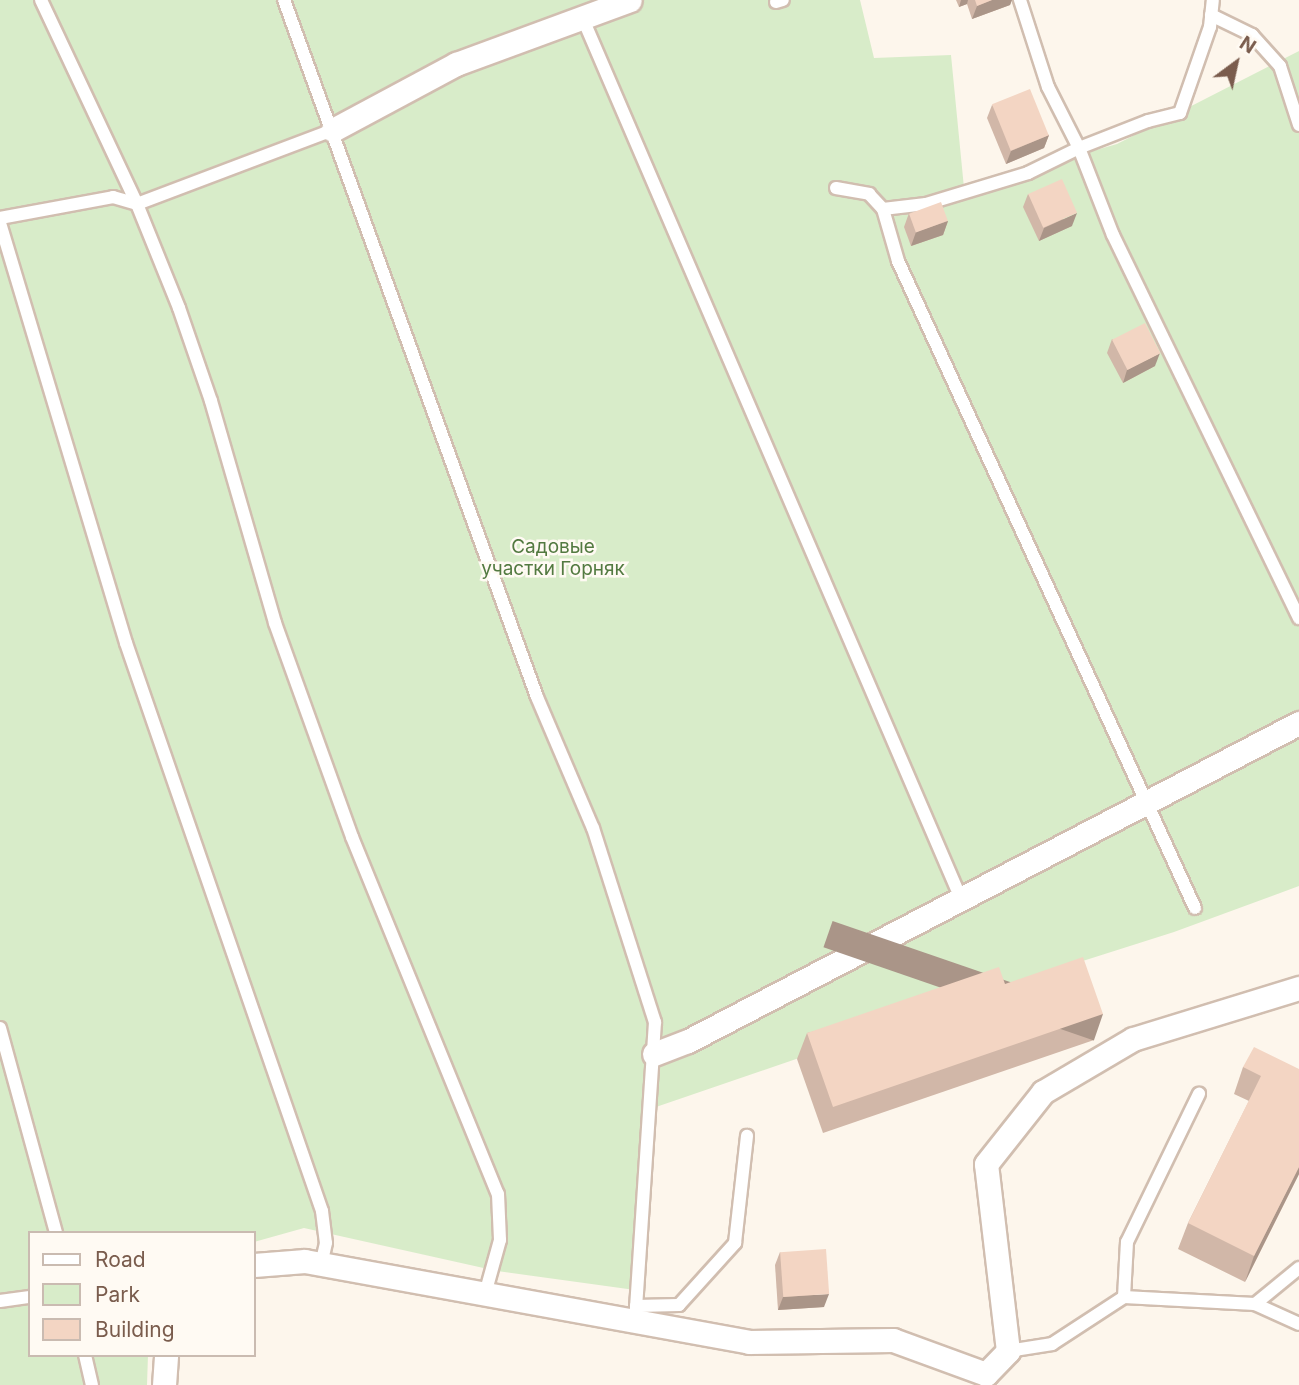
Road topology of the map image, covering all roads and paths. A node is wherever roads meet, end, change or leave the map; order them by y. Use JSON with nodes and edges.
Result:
{"nodes":[{"id":1,"x":41,"y":0,"type":"edge"},
{"id":2,"x":285,"y":0,"type":"edge"},
{"id":3,"x":630,"y":0,"type":"edge"},
{"id":4,"x":1020,"y":0,"type":"edge"},
{"id":5,"x":1213,"y":0,"type":"edge"},
{"id":6,"x":1211,"y":15,"type":"junction"},
{"id":7,"x":583,"y":19,"type":"junction"},
{"id":8,"x":1299,"y":125,"type":"edge"},
{"id":9,"x":333,"y":130,"type":"junction"},
{"id":10,"x":1079,"y":148,"type":"junction"},
{"id":11,"x":836,"y":188,"type":"dead end"},
{"id":12,"x":137,"y":204,"type":"junction"},
{"id":13,"x":883,"y":209,"type":"junction"},
{"id":14,"x":0,"y":221,"type":"edge"},
{"id":15,"x":1299,"y":618,"type":"edge"},
{"id":16,"x":1299,"y":723,"type":"edge"},
{"id":17,"x":1145,"y":803,"type":"junction"},
{"id":18,"x":961,"y":899,"type":"junction"},
{"id":19,"x":1195,"y":908,"type":"dead end"},
{"id":20,"x":1299,"y":988,"type":"edge"},
{"id":21,"x":0,"y":1028,"type":"edge"},
{"id":22,"x":654,"y":1054,"type":"junction"},
{"id":23,"x":1199,"y":1094,"type":"dead end"},
{"id":24,"x":747,"y":1136,"type":"dead end"},
{"id":25,"x":55,"y":1231,"type":"edge"},
{"id":26,"x":321,"y":1264,"type":"junction"},
{"id":27,"x":256,"y":1265,"type":"edge"},
{"id":28,"x":1299,"y":1268,"type":"edge"},
{"id":29,"x":485,"y":1294,"type":"junction"},
{"id":30,"x":28,"y":1297,"type":"edge"},
{"id":31,"x":1124,"y":1297,"type":"junction"},
{"id":32,"x":0,"y":1301,"type":"edge"},
{"id":33,"x":1255,"y":1304,"type":"junction"},
{"id":34,"x":635,"y":1314,"type":"junction"},
{"id":35,"x":1299,"y":1324,"type":"edge"},
{"id":36,"x":1008,"y":1351,"type":"junction"},
{"id":37,"x":85,"y":1357,"type":"edge"},
{"id":38,"x":166,"y":1357,"type":"edge"},
{"id":39,"x":987,"y":1379,"type":"edge"},
{"id":40,"x":92,"y":1385,"type":"edge"},
{"id":41,"x":164,"y":1385,"type":"edge"}],
"edges":[{"from":1,"to":12,"type":"lane"},
{"from":2,"to":9,"type":"lane"},
{"from":3,"to":7,"type":"street"},
{"from":4,"to":10,"type":"lane"},
{"from":5,"to":6,"type":"lane"},
{"from":6,"to":8,"type":"lane"},
{"from":6,"to":10,"type":"lane"},
{"from":7,"to":9,"type":"street"},
{"from":7,"to":18,"type":"lane"},
{"from":9,"to":12,"type":"lane"},
{"from":9,"to":22,"type":"lane"},
{"from":10,"to":13,"type":"lane"},
{"from":10,"to":15,"type":"lane"},
{"from":11,"to":13,"type":"lane"},
{"from":12,"to":14,"type":"lane"},
{"from":12,"to":29,"type":"lane"},
{"from":13,"to":17,"type":"lane"},
{"from":14,"to":26,"type":"lane"},
{"from":16,"to":17,"type":"street"},
{"from":17,"to":18,"type":"street"},
{"from":17,"to":19,"type":"lane"},
{"from":18,"to":22,"type":"street"},
{"from":20,"to":36,"type":"street"},
{"from":21,"to":25,"type":"lane"},
{"from":22,"to":34,"type":"lane"},
{"from":23,"to":31,"type":"lane"},
{"from":24,"to":34,"type":"lane"},
{"from":26,"to":27,"type":"street"},
{"from":26,"to":29,"type":"street"},
{"from":28,"to":33,"type":"lane"},
{"from":29,"to":34,"type":"street"},
{"from":30,"to":32,"type":"lane"},
{"from":31,"to":33,"type":"lane"},
{"from":31,"to":36,"type":"lane"},
{"from":33,"to":35,"type":"lane"},
{"from":34,"to":39,"type":"street"},
{"from":36,"to":39,"type":"street"},
{"from":37,"to":40,"type":"lane"},
{"from":38,"to":41,"type":"street"}]}
